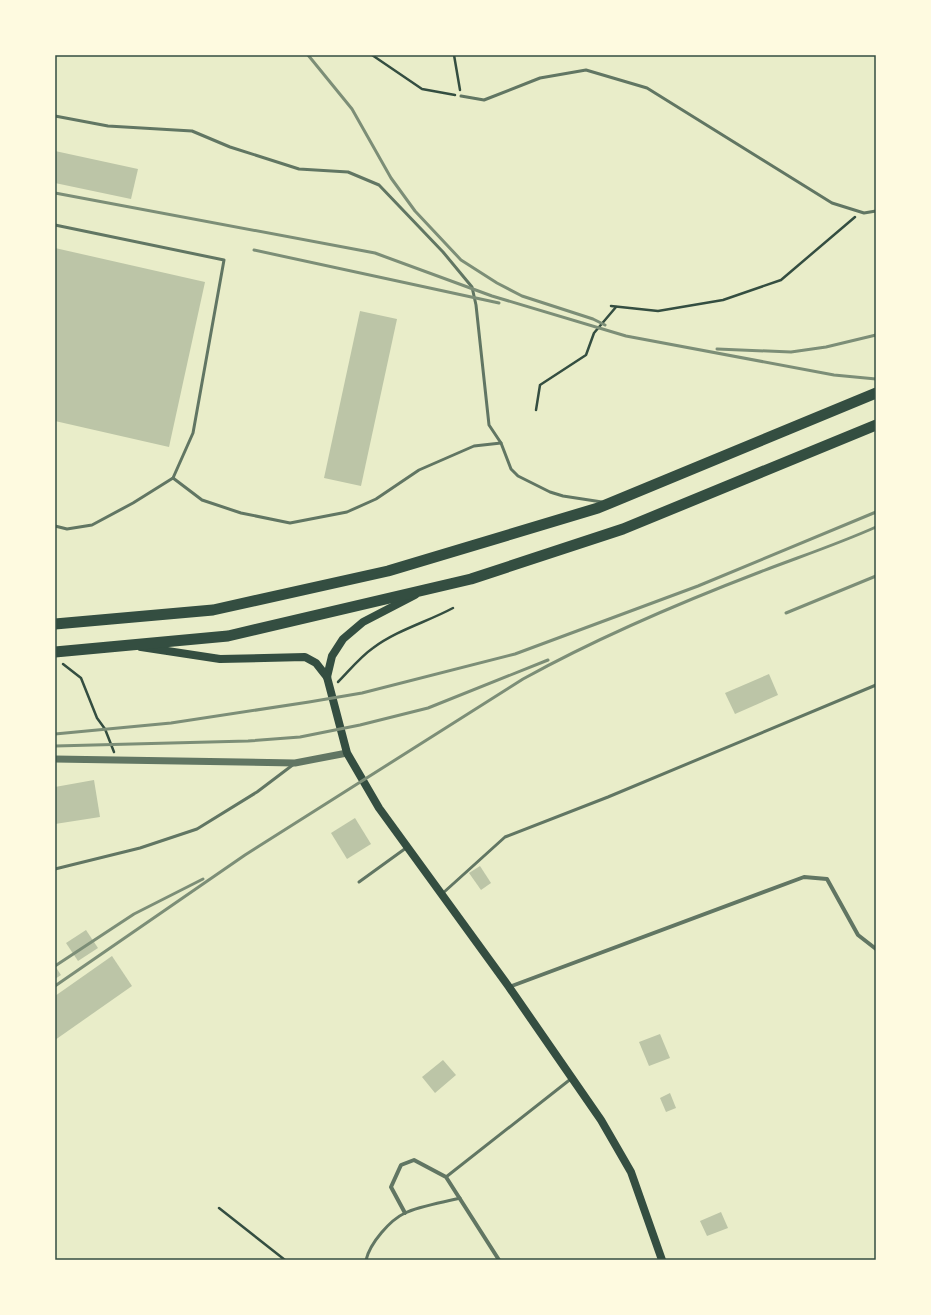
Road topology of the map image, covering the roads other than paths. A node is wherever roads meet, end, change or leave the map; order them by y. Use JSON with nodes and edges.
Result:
{"nodes":[{"id":1,"x":461,"y":96,"type":"road end"},
{"id":2,"x":55,"y":116,"type":"edge"},
{"id":3,"x":876,"y":211,"type":"edge"},
{"id":4,"x":55,"y":225,"type":"edge"},
{"id":5,"x":876,"y":393,"type":"edge"},
{"id":6,"x":876,"y":425,"type":"edge"},
{"id":7,"x":501,"y":443,"type":"junction"},
{"id":8,"x":173,"y":478,"type":"junction"},
{"id":9,"x":611,"y":503,"type":"junction"},
{"id":10,"x":55,"y":526,"type":"edge"},
{"id":11,"x":423,"y":591,"type":"junction"},
{"id":12,"x":55,"y":624,"type":"edge"},
{"id":13,"x":126,"y":645,"type":"junction"},
{"id":14,"x":55,"y":652,"type":"edge"},
{"id":15,"x":327,"y":677,"type":"junction"},
{"id":16,"x":876,"y":685,"type":"edge"},
{"id":17,"x":347,"y":753,"type":"junction"},
{"id":18,"x":55,"y":759,"type":"edge"},
{"id":19,"x":295,"y":763,"type":"junction"},
{"id":20,"x":407,"y":847,"type":"junction"},
{"id":21,"x":55,"y":869,"type":"edge"},
{"id":22,"x":359,"y":882,"type":"dead end"},
{"id":23,"x":441,"y":894,"type":"junction"},
{"id":24,"x":876,"y":949,"type":"edge"},
{"id":25,"x":509,"y":987,"type":"junction"},
{"id":26,"x":572,"y":1078,"type":"junction"},
{"id":27,"x":446,"y":1177,"type":"junction"},
{"id":28,"x":460,"y":1198,"type":"junction"},
{"id":29,"x":405,"y":1213,"type":"junction"},
{"id":30,"x":366,"y":1260,"type":"edge"},
{"id":31,"x":499,"y":1260,"type":"edge"},
{"id":32,"x":662,"y":1260,"type":"edge"}],
"edges":[{"from":1,"to":3,"type":"lane"},
{"from":2,"to":7,"type":"lane"},
{"from":4,"to":8,"type":"lane"},
{"from":5,"to":9,"type":"highway"},
{"from":6,"to":11,"type":"highway"},
{"from":7,"to":8,"type":"lane"},
{"from":7,"to":9,"type":"lane"},
{"from":8,"to":10,"type":"lane"},
{"from":9,"to":12,"type":"highway"},
{"from":11,"to":13,"type":"highway"},
{"from":11,"to":15,"type":"main road"},
{"from":13,"to":14,"type":"highway"},
{"from":13,"to":15,"type":"main road"},
{"from":15,"to":17,"type":"main road"},
{"from":16,"to":23,"type":"lane"},
{"from":17,"to":19,"type":"street"},
{"from":17,"to":20,"type":"main road"},
{"from":18,"to":19,"type":"street"},
{"from":19,"to":21,"type":"lane"},
{"from":20,"to":22,"type":"lane"},
{"from":20,"to":23,"type":"main road"},
{"from":23,"to":25,"type":"main road"},
{"from":24,"to":25,"type":"street"},
{"from":25,"to":26,"type":"main road"},
{"from":26,"to":27,"type":"lane"},
{"from":26,"to":32,"type":"main road"},
{"from":27,"to":28,"type":"street"},
{"from":27,"to":29,"type":"street"},
{"from":28,"to":29,"type":"lane"},
{"from":28,"to":31,"type":"street"},
{"from":29,"to":30,"type":"lane"}]}
